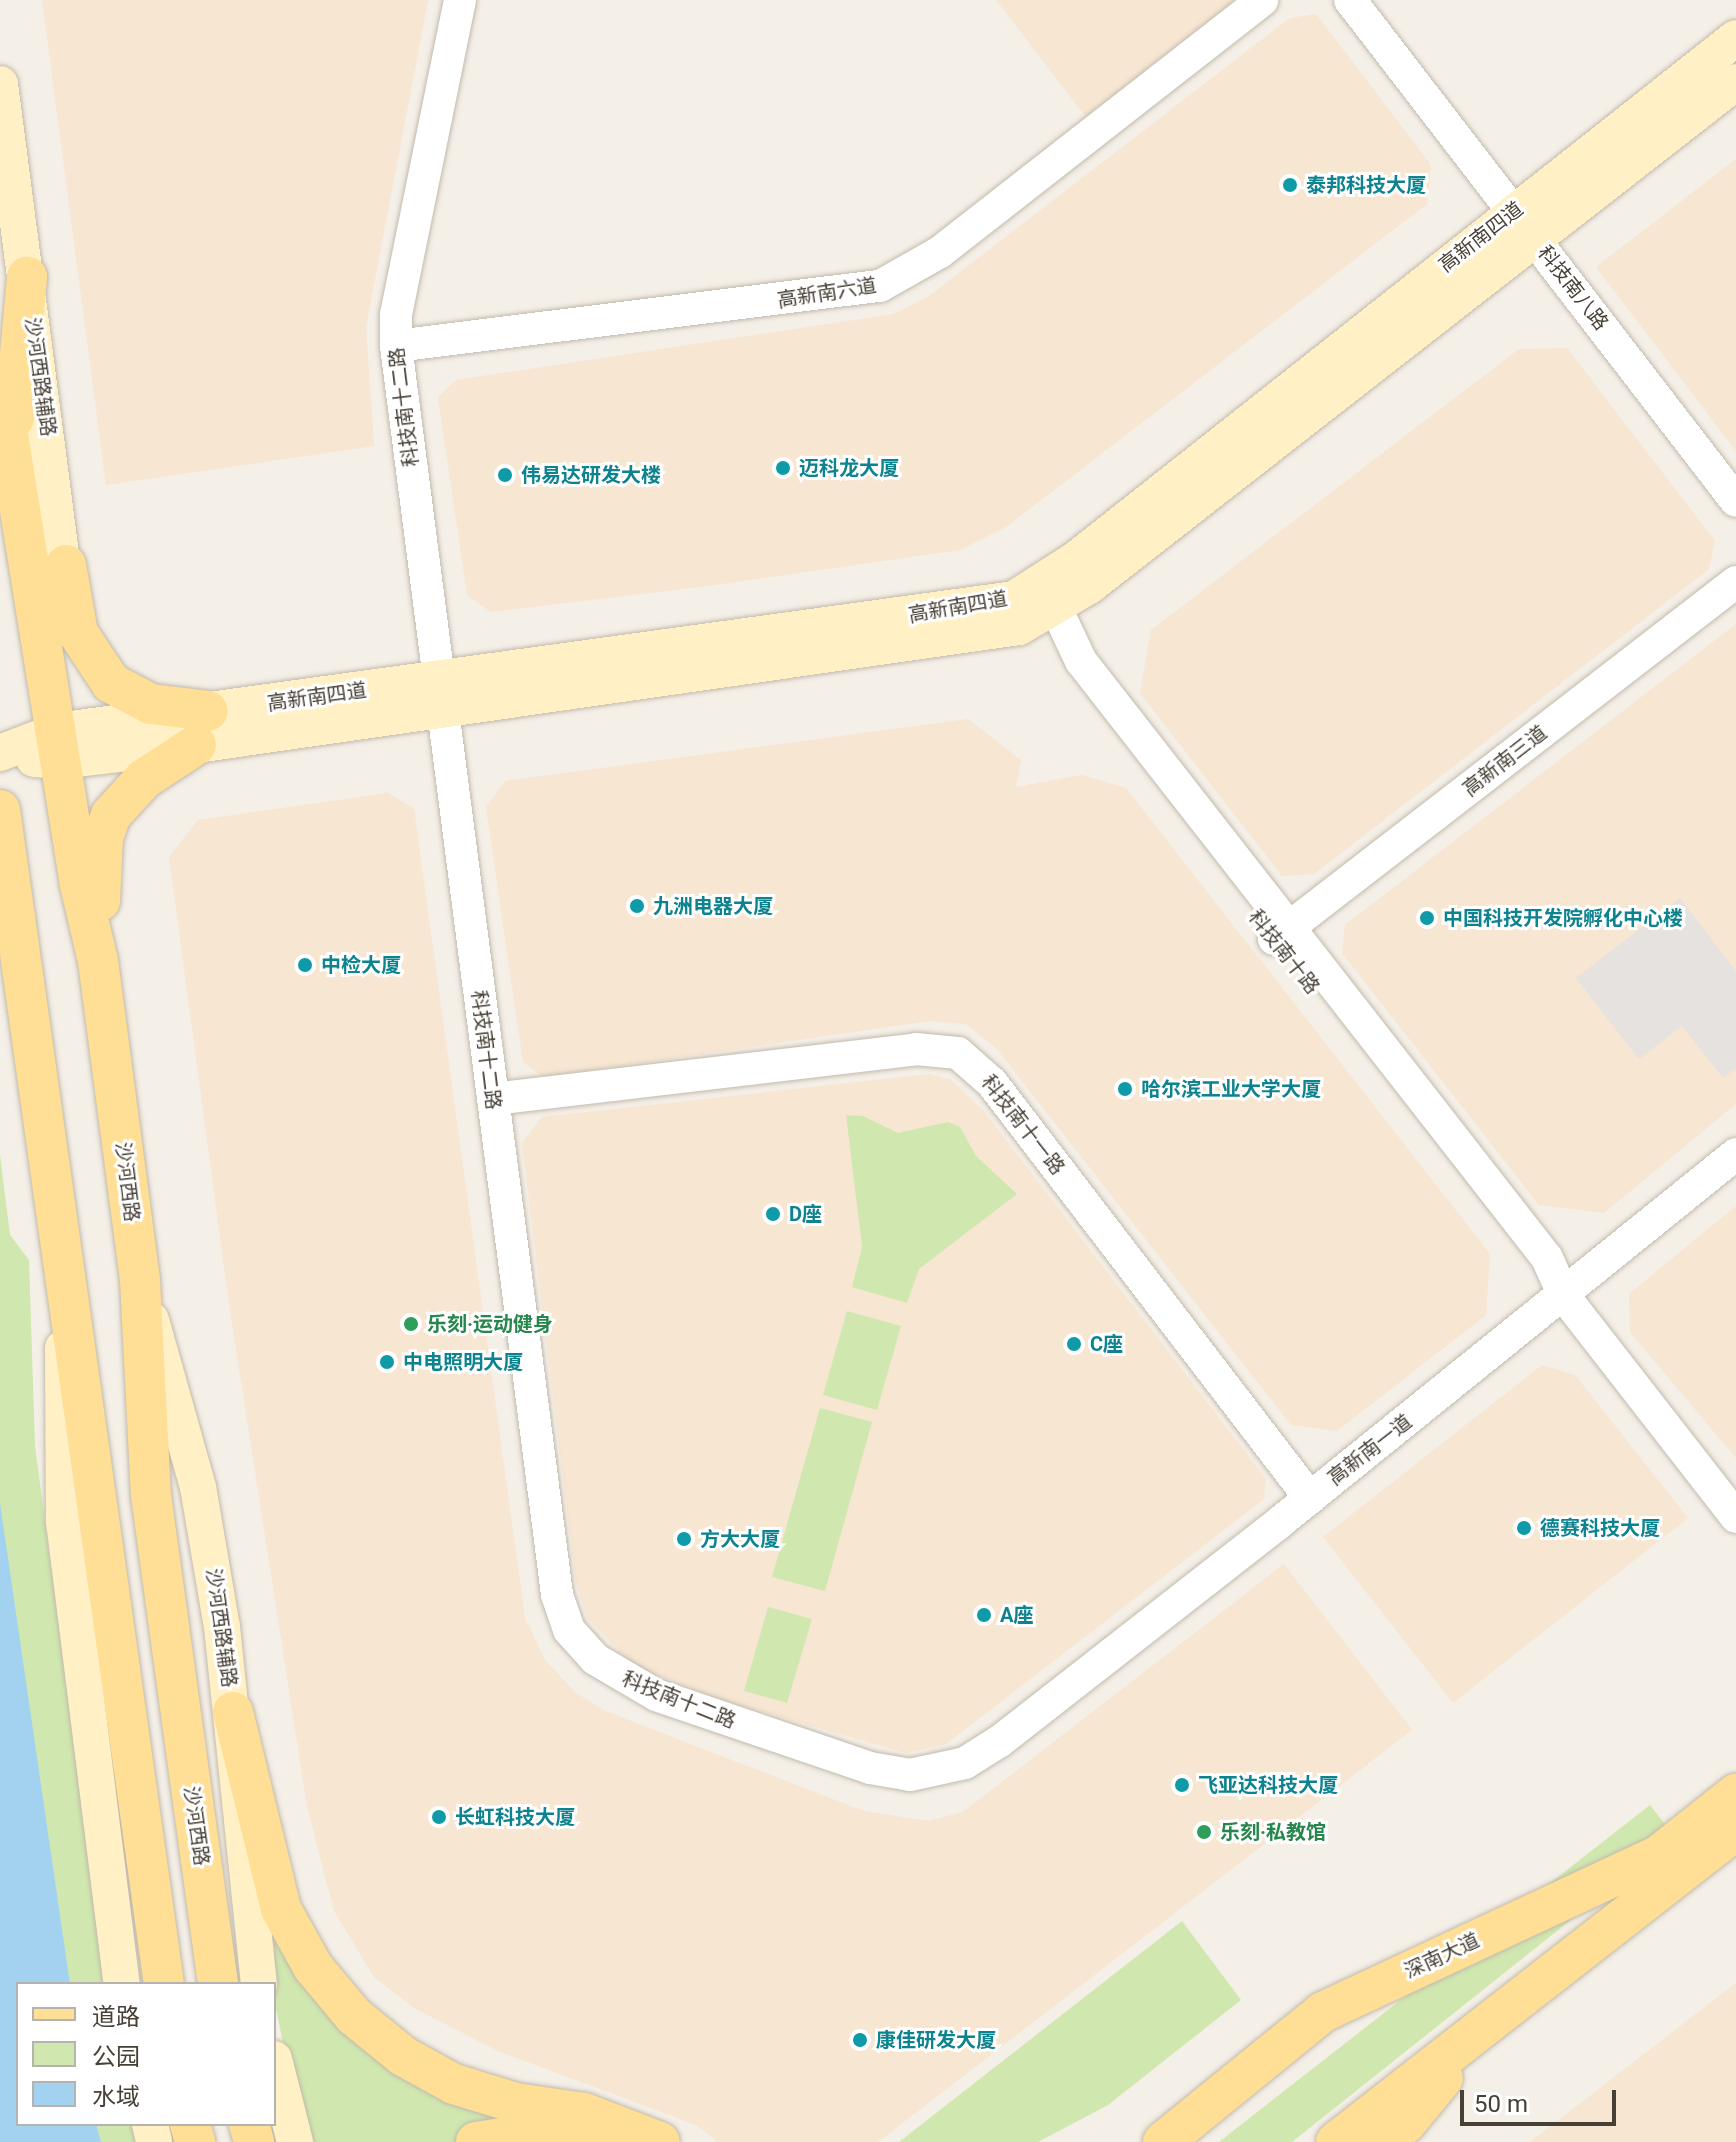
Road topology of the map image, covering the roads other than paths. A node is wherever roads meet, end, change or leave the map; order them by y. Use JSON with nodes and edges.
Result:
{"nodes":[{"id":1,"x":460,"y":0,"type":"edge"},
{"id":2,"x":1262,"y":0,"type":"edge"},
{"id":3,"x":1350,"y":0,"type":"edge"},
{"id":4,"x":1736,"y":38,"type":"edge"},
{"id":5,"x":1736,"y":82,"type":"edge"},
{"id":6,"x":0,"y":84,"type":"edge"},
{"id":7,"x":1524,"y":225,"type":"junction"},
{"id":8,"x":27,"y":277,"type":"junction"},
{"id":9,"x":396,"y":346,"type":"junction"},
{"id":10,"x":0,"y":385,"type":"edge"},
{"id":11,"x":11,"y":454,"type":"junction"},
{"id":12,"x":1736,"y":501,"type":"edge"},
{"id":13,"x":66,"y":565,"type":"junction"},
{"id":14,"x":1736,"y":582,"type":"edge"},
{"id":15,"x":1043,"y":600,"type":"junction"},
{"id":16,"x":48,"y":668,"type":"junction"},
{"id":17,"x":440,"y":695,"type":"junction"},
{"id":18,"x":202,"y":728,"type":"junction"},
{"id":19,"x":59,"y":746,"type":"junction"},
{"id":20,"x":0,"y":755,"type":"edge"},
{"id":21,"x":0,"y":810,"type":"edge"},
{"id":22,"x":1282,"y":934,"type":"junction"},
{"id":23,"x":98,"y":961,"type":"junction"},
{"id":24,"x":493,"y":1099,"type":"junction"},
{"id":25,"x":1736,"y":1154,"type":"edge"},
{"id":26,"x":140,"y":1280,"type":"junction"},
{"id":27,"x":64,"y":1286,"type":"junction"},
{"id":28,"x":1564,"y":1296,"type":"junction"},
{"id":29,"x":1310,"y":1498,"type":"junction"},
{"id":30,"x":1736,"y":1517,"type":"edge"},
{"id":31,"x":233,"y":1712,"type":"junction"},
{"id":32,"x":1000,"y":1741,"type":"joint"},
{"id":33,"x":1736,"y":1794,"type":"edge"},
{"id":34,"x":1736,"y":1830,"type":"edge"},
{"id":35,"x":1736,"y":1843,"type":"edge"},
{"id":36,"x":1692,"y":1866,"type":"junction"},
{"id":37,"x":122,"y":1982,"type":"edge"},
{"id":38,"x":164,"y":1982,"type":"edge"},
{"id":39,"x":218,"y":1982,"type":"edge"},
{"id":40,"x":259,"y":1982,"type":"edge"},
{"id":41,"x":1485,"y":2026,"type":"junction"},
{"id":42,"x":276,"y":2067,"type":"edge"},
{"id":43,"x":1208,"y":2106,"type":"junction"},
{"id":44,"x":295,"y":2142,"type":"edge"},
{"id":45,"x":476,"y":2142,"type":"edge"},
{"id":46,"x":601,"y":2142,"type":"edge"},
{"id":47,"x":660,"y":2142,"type":"edge"},
{"id":48,"x":1143,"y":2142,"type":"edge"},
{"id":49,"x":1163,"y":2142,"type":"edge"},
{"id":50,"x":1336,"y":2142,"type":"edge"},
{"id":51,"x":1383,"y":2142,"type":"edge"}],
"edges":[{"from":1,"to":9,"type":"street","name":"科技南十二路"},
{"from":2,"to":9,"type":"street","name":"高新南六道"},
{"from":3,"to":7,"type":"street","name":"科技南八路"},
{"from":4,"to":7,"type":"main road","name":"高新南四道"},
{"from":5,"to":7,"type":"main road","name":"高新南四道"},
{"from":6,"to":8,"type":"main road","name":"沙河西路辅路"},
{"from":7,"to":12,"type":"street","name":"科技南八路"},
{"from":7,"to":15,"type":"main road","name":"高新南四道"},
{"from":8,"to":11,"type":"main road"},
{"from":8,"to":13,"type":"main road","name":"沙河西路辅路"},
{"from":9,"to":17,"type":"street","name":"科技南十二路"},
{"from":10,"to":11,"type":"main road","name":"沙河西路"},
{"from":11,"to":16,"type":"main road","name":"沙河西路"},
{"from":13,"to":16,"type":"main road","name":"沙河西路辅路"},
{"from":13,"to":18,"type":"main road"},
{"from":14,"to":22,"type":"street","name":"高新南三道"},
{"from":15,"to":17,"type":"main road","name":"高新南四道"},
{"from":15,"to":22,"type":"street","name":"科技南十路"},
{"from":16,"to":19,"type":"main road","name":"沙河西路"},
{"from":17,"to":18,"type":"main road","name":"高新南四道"},
{"from":17,"to":24,"type":"street","name":"科技南十二路"},
{"from":18,"to":19,"type":"main road","name":"高新南四道"},
{"from":18,"to":23,"type":"main road"},
{"from":19,"to":20,"type":"main road","name":"高新南四道"},
{"from":19,"to":23,"type":"main road","name":"沙河西路"},
{"from":21,"to":27,"type":"main road"},
{"from":22,"to":28,"type":"street","name":"科技南十路"},
{"from":23,"to":26,"type":"main road","name":"沙河西路"},
{"from":24,"to":29,"type":"street","name":"科技南十一路"},
{"from":24,"to":32,"type":"street","name":"科技南十二路"},
{"from":25,"to":28,"type":"street","name":"高新南一道"},
{"from":26,"to":31,"type":"main road","name":"沙河西路辅路"},
{"from":26,"to":39,"type":"main road","name":"沙河西路"},
{"from":27,"to":37,"type":"main road"},
{"from":27,"to":38,"type":"main road"},
{"from":28,"to":29,"type":"street","name":"高新南一道"},
{"from":28,"to":30,"type":"street","name":"科技南十路"},
{"from":29,"to":32,"type":"street","name":"高新南一道"},
{"from":31,"to":40,"type":"main road","name":"沙河西路辅路"},
{"from":31,"to":47,"type":"main road"},
{"from":33,"to":43,"type":"main road","name":"深南大道"},
{"from":34,"to":36,"type":"main road"},
{"from":35,"to":36,"type":"main road"},
{"from":36,"to":41,"type":"main road"},
{"from":41,"to":50,"type":"main road"},
{"from":41,"to":51,"type":"main road"},
{"from":42,"to":44,"type":"main road"},
{"from":43,"to":48,"type":"main road"},
{"from":43,"to":49,"type":"main road","name":"深南大道"},
{"from":45,"to":46,"type":"main road"}]}
